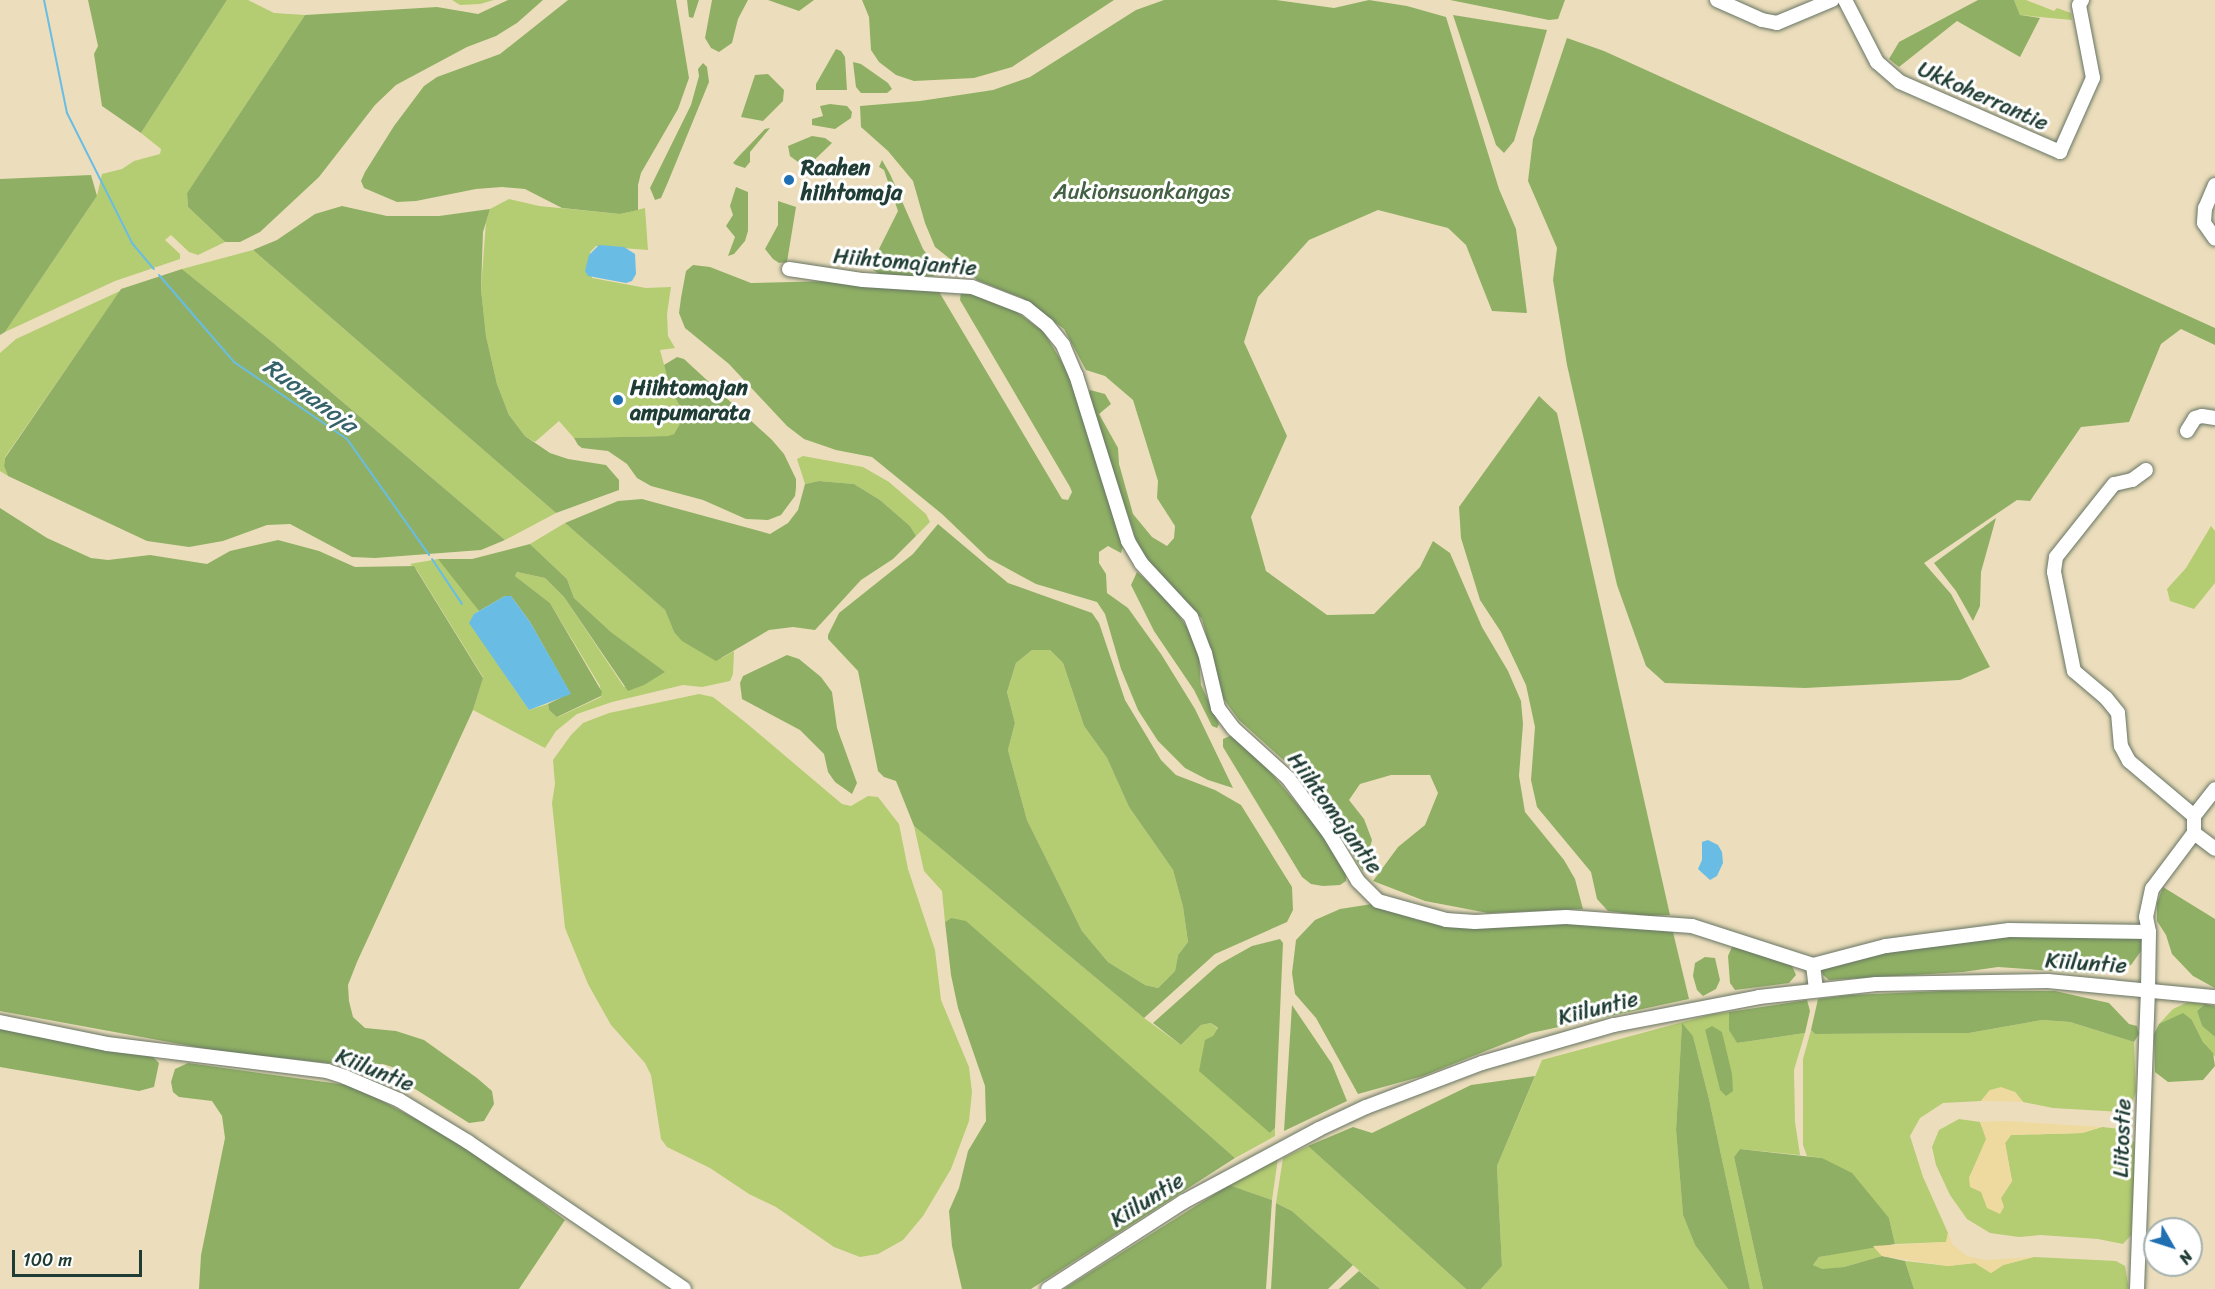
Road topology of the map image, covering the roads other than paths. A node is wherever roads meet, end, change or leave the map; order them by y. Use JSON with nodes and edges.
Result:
{"nodes":[{"id":1,"x":1717,"y":0,"type":"edge"},
{"id":2,"x":1832,"y":0,"type":"edge"},
{"id":3,"x":1845,"y":0,"type":"edge"},
{"id":4,"x":2082,"y":0,"type":"edge"},
{"id":5,"x":2215,"y":185,"type":"edge"},
{"id":6,"x":2215,"y":239,"type":"edge"},
{"id":7,"x":789,"y":270,"type":"dead end"},
{"id":8,"x":2215,"y":418,"type":"edge"},
{"id":9,"x":2187,"y":430,"type":"dead end"},
{"id":10,"x":2146,"y":470,"type":"dead end"},
{"id":11,"x":2215,"y":789,"type":"edge"},
{"id":12,"x":2194,"y":816,"type":"junction"},
{"id":13,"x":2194,"y":833,"type":"junction"},
{"id":14,"x":2215,"y":849,"type":"edge"},
{"id":15,"x":2149,"y":932,"type":"junction"},
{"id":16,"x":1813,"y":965,"type":"junction"},
{"id":17,"x":1816,"y":989,"type":"junction"},
{"id":18,"x":2148,"y":989,"type":"junction"},
{"id":19,"x":2215,"y":997,"type":"edge"},
{"id":20,"x":0,"y":1022,"type":"edge"},
{"id":21,"x":684,"y":1289,"type":"edge"},
{"id":22,"x":1048,"y":1289,"type":"edge"},
{"id":23,"x":2137,"y":1289,"type":"edge"}],
"edges":[{"from":1,"to":2,"type":"street"},
{"from":3,"to":4,"type":"street","name":"Ukkoherrantie"},
{"from":5,"to":6,"type":"street"},
{"from":7,"to":16,"type":"street","name":"Hiihtomajantie"},
{"from":8,"to":9,"type":"street"},
{"from":10,"to":12,"type":"street"},
{"from":11,"to":12,"type":"street"},
{"from":12,"to":13,"type":"street"},
{"from":13,"to":14,"type":"street"},
{"from":13,"to":15,"type":"street","name":"Liitostie"},
{"from":15,"to":16,"type":"street"},
{"from":15,"to":18,"type":"street","name":"Liitostie"},
{"from":16,"to":17,"type":"street"},
{"from":17,"to":18,"type":"street","name":"Kiiluntie"},
{"from":17,"to":22,"type":"street","name":"Kiiluntie"},
{"from":18,"to":19,"type":"street","name":"Kiiluntie"},
{"from":18,"to":23,"type":"street","name":"Liitostie"},
{"from":20,"to":21,"type":"street","name":"Kiiluntie"}]}
